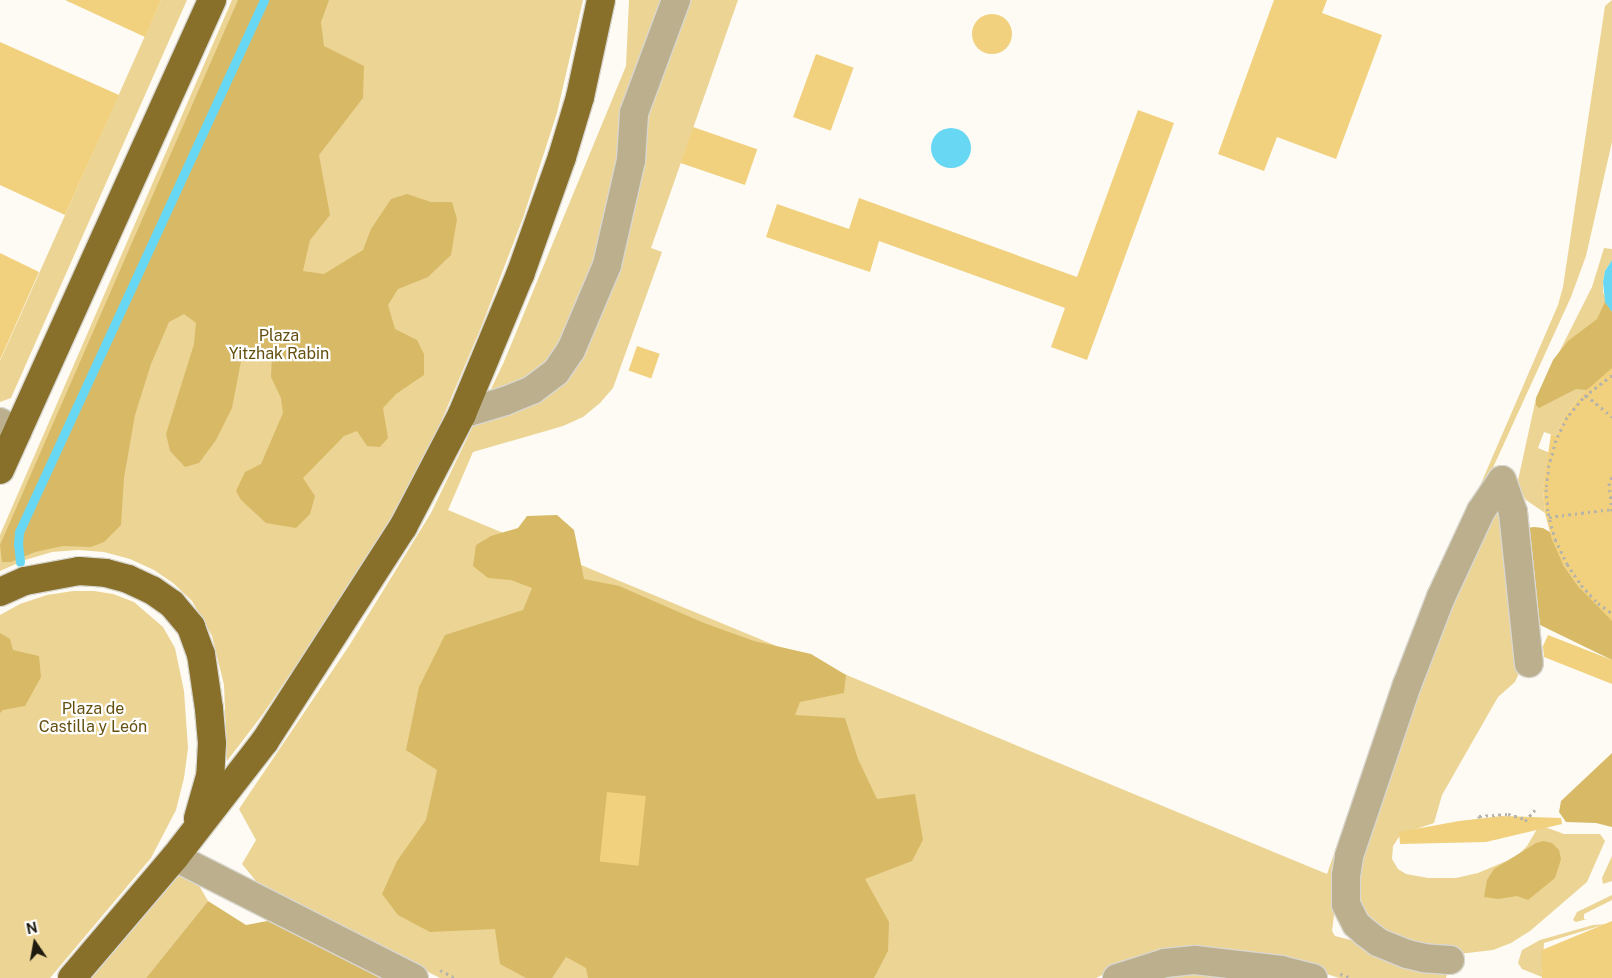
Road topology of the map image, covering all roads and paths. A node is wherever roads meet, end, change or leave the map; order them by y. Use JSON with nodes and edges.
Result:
{"nodes":[{"id":1,"x":212,"y":0,"type":"edge"},
{"id":2,"x":601,"y":0,"type":"edge"},
{"id":3,"x":676,"y":0,"type":"edge"},
{"id":4,"x":1612,"y":375,"type":"edge"},
{"id":5,"x":1586,"y":395,"type":"junction"},
{"id":6,"x":462,"y":414,"type":"junction"},
{"id":7,"x":1612,"y":417,"type":"edge"},
{"id":8,"x":8,"y":427,"type":"edge"},
{"id":9,"x":0,"y":470,"type":"edge"},
{"id":10,"x":1612,"y":477,"type":"edge"},
{"id":11,"x":1612,"y":510,"type":"edge"},
{"id":12,"x":1549,"y":517,"type":"junction"},
{"id":13,"x":0,"y":592,"type":"edge"},
{"id":14,"x":1612,"y":613,"type":"edge"},
{"id":15,"x":1529,"y":663,"type":"dead end"},
{"id":16,"x":1535,"y":810,"type":"dead end"},
{"id":17,"x":1479,"y":818,"type":"dead end"},
{"id":18,"x":195,"y":830,"type":"junction"},
{"id":19,"x":174,"y":857,"type":"junction"},
{"id":20,"x":1450,"y":960,"type":"dead end"},
{"id":21,"x":72,"y":978,"type":"edge"},
{"id":22,"x":414,"y":978,"type":"edge"},
{"id":23,"x":1117,"y":978,"type":"edge"},
{"id":24,"x":1313,"y":978,"type":"edge"}],
"edges":[{"from":1,"to":8,"type":"main road"},
{"from":2,"to":6,"type":"main road"},
{"from":3,"to":6,"type":"lane"},
{"from":4,"to":5,"type":"path"},
{"from":5,"to":7,"type":"path"},
{"from":5,"to":12,"type":"path"},
{"from":6,"to":18,"type":"main road"},
{"from":8,"to":9,"type":"main road"},
{"from":10,"to":11,"type":"path"},
{"from":11,"to":12,"type":"path"},
{"from":12,"to":14,"type":"path"},
{"from":13,"to":18,"type":"main road"},
{"from":15,"to":20,"type":"lane"},
{"from":16,"to":17,"type":"path"},
{"from":18,"to":19,"type":"main road"},
{"from":19,"to":21,"type":"main road"},
{"from":19,"to":22,"type":"lane"},
{"from":23,"to":24,"type":"lane"}]}
